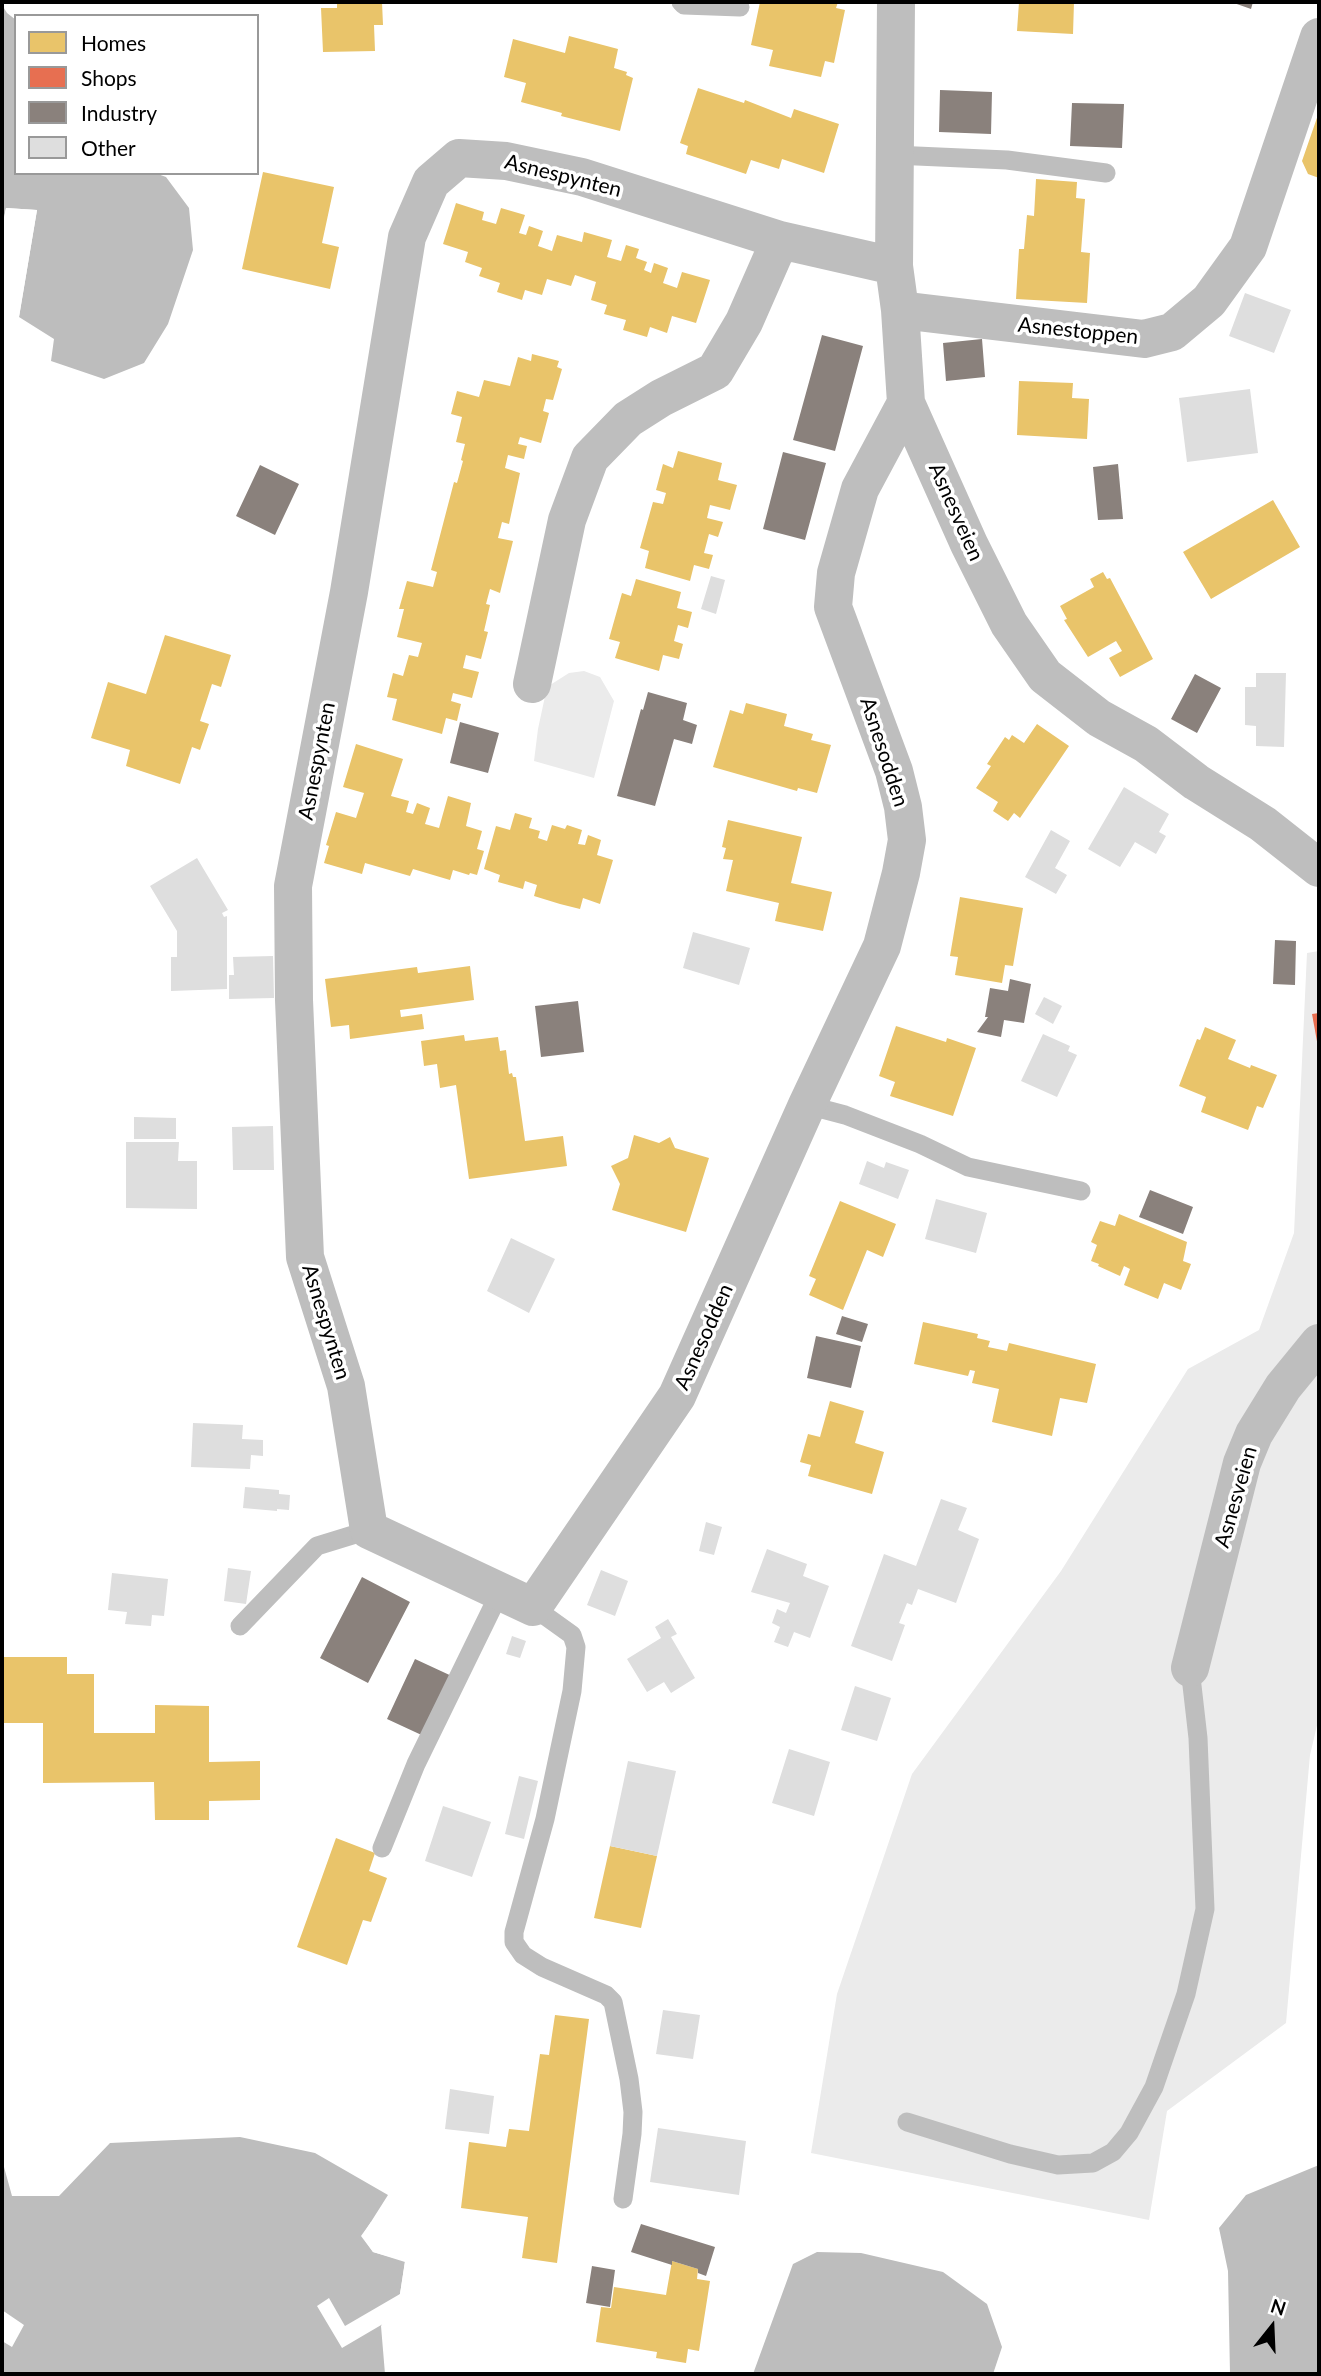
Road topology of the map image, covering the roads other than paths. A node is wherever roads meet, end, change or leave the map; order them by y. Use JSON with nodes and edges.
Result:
{"nodes":[{"id":1,"x":681,"y":2,"type":"edge"},
{"id":2,"x":896,"y":2,"type":"edge"},
{"id":3,"x":740,"y":7,"type":"dead end"},
{"id":4,"x":1319,"y":37,"type":"edge"},
{"id":5,"x":894,"y":155,"type":"junction"},
{"id":6,"x":1106,"y":173,"type":"dead end"},
{"id":7,"x":780,"y":240,"type":"junction"},
{"id":8,"x":894,"y":266,"type":"junction"},
{"id":9,"x":900,"y":310,"type":"junction"},
{"id":10,"x":906,"y":403,"type":"junction"},
{"id":11,"x":532,"y":684,"type":"dead end"},
{"id":12,"x":1319,"y":868,"type":"edge"},
{"id":13,"x":807,"y":1105,"type":"junction"},
{"id":14,"x":1081,"y":1191,"type":"dead end"},
{"id":15,"x":1319,"y":1343,"type":"edge"},
{"id":16,"x":369,"y":1530,"type":"junction"},
{"id":17,"x":516,"y":1600,"type":"junction"},
{"id":18,"x":240,"y":1626,"type":"dead end"},
{"id":19,"x":1191,"y":1668,"type":"joint"},
{"id":20,"x":382,"y":1848,"type":"dead end"},
{"id":21,"x":907,"y":2122,"type":"dead end"},
{"id":22,"x":623,"y":2199,"type":"dead end"}],
"edges":[{"from":1,"to":3,"type":"lane"},
{"from":2,"to":5,"type":"street","name":"Asnesveien"},
{"from":4,"to":9,"type":"street","name":"Asnestoppen"},
{"from":5,"to":6,"type":"lane"},
{"from":5,"to":8,"type":"street","name":"Asnesveien"},
{"from":7,"to":8,"type":"street","name":"Asnespynten"},
{"from":7,"to":11,"type":"street"},
{"from":7,"to":16,"type":"street","name":"Asnespynten"},
{"from":8,"to":9,"type":"street","name":"Asnesveien"},
{"from":9,"to":10,"type":"street","name":"Asnesveien"},
{"from":10,"to":12,"type":"street","name":"Asnesveien"},
{"from":10,"to":13,"type":"street","name":"Asnesodden"},
{"from":13,"to":14,"type":"lane"},
{"from":13,"to":17,"type":"street","name":"Asnesodden"},
{"from":15,"to":19,"type":"street","name":"Asnesveien"},
{"from":16,"to":17,"type":"street"},
{"from":16,"to":18,"type":"lane"},
{"from":17,"to":20,"type":"lane"},
{"from":17,"to":22,"type":"lane"},
{"from":19,"to":21,"type":"lane"}]}
